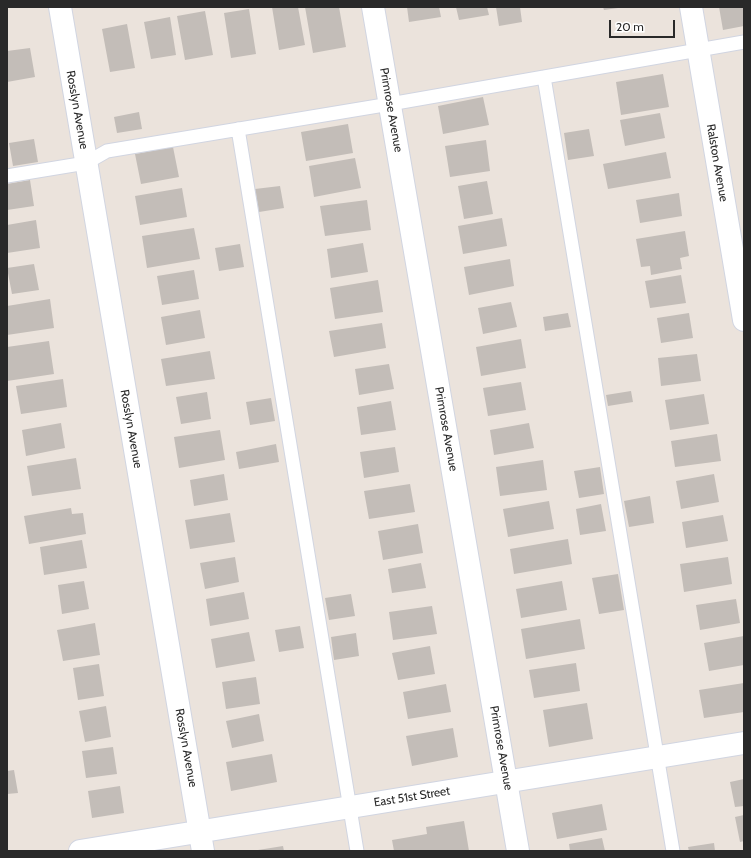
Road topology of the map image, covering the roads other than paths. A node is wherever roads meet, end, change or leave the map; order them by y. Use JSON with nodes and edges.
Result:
{"nodes":[{"id":1,"x":60,"y":7,"type":"edge"},
{"id":2,"x":373,"y":7,"type":"edge"},
{"id":3,"x":691,"y":7,"type":"edge"},
{"id":4,"x":744,"y":42,"type":"edge"},
{"id":5,"x":698,"y":50,"type":"junction"},
{"id":6,"x":544,"y":77,"type":"junction"},
{"id":7,"x":390,"y":104,"type":"junction"},
{"id":8,"x":238,"y":130,"type":"junction"},
{"id":9,"x":86,"y":163,"type":"junction"},
{"id":10,"x":7,"y":176,"type":"edge"},
{"id":11,"x":744,"y":320,"type":"edge"},
{"id":12,"x":744,"y":743,"type":"edge"},
{"id":13,"x":657,"y":757,"type":"junction"},
{"id":14,"x":507,"y":781,"type":"junction"},
{"id":15,"x":350,"y":807,"type":"junction"},
{"id":16,"x":201,"y":841,"type":"edge"},
{"id":17,"x":80,"y":851,"type":"edge"},
{"id":18,"x":357,"y":851,"type":"edge"},
{"id":19,"x":518,"y":851,"type":"edge"},
{"id":20,"x":673,"y":851,"type":"edge"}],
"edges":[{"from":1,"to":9,"type":"street","name":"Rosslyn Avenue"},
{"from":2,"to":7,"type":"street","name":"Primrose Avenue"},
{"from":3,"to":5,"type":"street","name":"Ralston Avenue"},
{"from":4,"to":5,"type":"lane"},
{"from":5,"to":6,"type":"lane"},
{"from":5,"to":11,"type":"street","name":"Ralston Avenue"},
{"from":6,"to":7,"type":"lane"},
{"from":6,"to":13,"type":"lane"},
{"from":7,"to":8,"type":"lane"},
{"from":7,"to":14,"type":"street","name":"Primrose Avenue"},
{"from":8,"to":9,"type":"lane"},
{"from":8,"to":15,"type":"lane"},
{"from":9,"to":10,"type":"lane"},
{"from":9,"to":16,"type":"street","name":"Rosslyn Avenue"},
{"from":12,"to":13,"type":"street","name":"East 51st Street"},
{"from":13,"to":14,"type":"street","name":"East 51st Street"},
{"from":13,"to":20,"type":"lane"},
{"from":14,"to":15,"type":"street","name":"East 51st Street"},
{"from":14,"to":19,"type":"street","name":"Primrose Avenue"},
{"from":15,"to":16,"type":"street","name":"East 51st Street"},
{"from":15,"to":18,"type":"lane"},
{"from":16,"to":17,"type":"street","name":"East 51st Street"}]}
